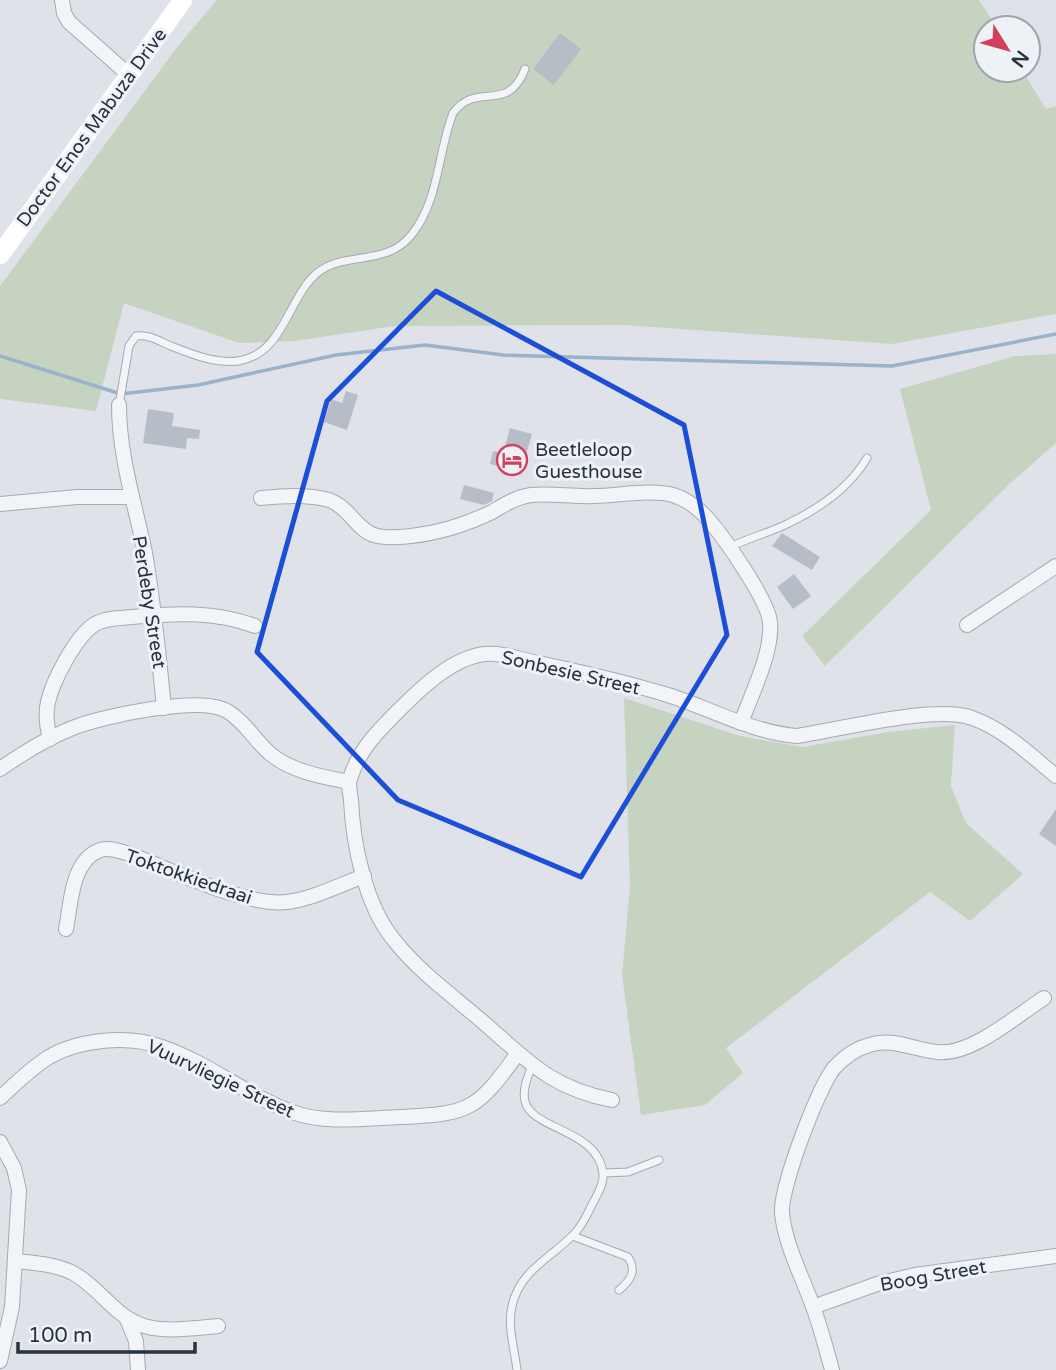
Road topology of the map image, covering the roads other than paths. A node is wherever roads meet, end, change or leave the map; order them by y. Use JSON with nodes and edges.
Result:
{"nodes":[{"id":1,"x":62,"y":0,"type":"edge"},
{"id":2,"x":183,"y":0,"type":"edge"},
{"id":3,"x":525,"y":69,"type":"dead end"},
{"id":4,"x":129,"y":75,"type":"junction"},
{"id":5,"x":0,"y":255,"type":"edge"},
{"id":6,"x":119,"y":405,"type":"joint"},
{"id":7,"x":867,"y":458,"type":"dead end"},
{"id":8,"x":131,"y":497,"type":"junction"},
{"id":9,"x":261,"y":498,"type":"dead end"},
{"id":10,"x":0,"y":504,"type":"edge"},
{"id":11,"x":729,"y":548,"type":"junction"},
{"id":12,"x":1056,"y":566,"type":"edge"},
{"id":13,"x":155,"y":614,"type":"junction"},
{"id":14,"x":967,"y":625,"type":"dead end"},
{"id":15,"x":255,"y":626,"type":"dead end"},
{"id":16,"x":164,"y":708,"type":"junction"},
{"id":17,"x":741,"y":723,"type":"junction"},
{"id":18,"x":50,"y":739,"type":"junction"},
{"id":19,"x":0,"y":769,"type":"edge"},
{"id":20,"x":1056,"y":776,"type":"edge"},
{"id":21,"x":349,"y":782,"type":"junction"},
{"id":22,"x":364,"y":876,"type":"junction"},
{"id":23,"x":66,"y":929,"type":"dead end"},
{"id":24,"x":1044,"y":998,"type":"dead end"},
{"id":25,"x":518,"y":1053,"type":"junction"},
{"id":26,"x":532,"y":1064,"type":"junction"},
{"id":27,"x":0,"y":1098,"type":"edge"},
{"id":28,"x":612,"y":1100,"type":"dead end"},
{"id":29,"x":0,"y":1142,"type":"edge"},
{"id":30,"x":659,"y":1160,"type":"dead end"},
{"id":31,"x":604,"y":1173,"type":"junction"},
{"id":32,"x":573,"y":1236,"type":"junction"},
{"id":33,"x":1056,"y":1256,"type":"edge"},
{"id":34,"x":15,"y":1261,"type":"junction"},
{"id":35,"x":619,"y":1290,"type":"dead end"},
{"id":36,"x":814,"y":1307,"type":"junction"},
{"id":37,"x":127,"y":1319,"type":"junction"},
{"id":38,"x":218,"y":1326,"type":"dead end"},
{"id":39,"x":0,"y":1361,"type":"edge"},
{"id":40,"x":138,"y":1370,"type":"edge"},
{"id":41,"x":517,"y":1370,"type":"edge"},
{"id":42,"x":832,"y":1370,"type":"edge"}],
"edges":[{"from":1,"to":4,"type":"street"},
{"from":2,"to":4,"type":"main road","name":"Doctor Enos Mabuza Drive"},
{"from":3,"to":6,"type":"lane"},
{"from":4,"to":5,"type":"main road","name":"Doctor Enos Mabuza Drive"},
{"from":6,"to":8,"type":"street","name":"Perdeby Street"},
{"from":7,"to":11,"type":"lane"},
{"from":8,"to":10,"type":"street"},
{"from":8,"to":13,"type":"street","name":"Perdeby Street"},
{"from":9,"to":11,"type":"street"},
{"from":11,"to":17,"type":"street"},
{"from":12,"to":14,"type":"street"},
{"from":13,"to":15,"type":"street"},
{"from":13,"to":16,"type":"street","name":"Perdeby Street"},
{"from":13,"to":18,"type":"street"},
{"from":16,"to":18,"type":"street"},
{"from":16,"to":21,"type":"street"},
{"from":17,"to":20,"type":"street","name":"Sonbesie Street"},
{"from":17,"to":21,"type":"street","name":"Sonbesie Street"},
{"from":18,"to":19,"type":"street"},
{"from":21,"to":22,"type":"street","name":"Sonbesie Street"},
{"from":22,"to":23,"type":"street","name":"Toktokkiedraai"},
{"from":22,"to":25,"type":"street","name":"Sonbesie Street"},
{"from":24,"to":36,"type":"street"},
{"from":25,"to":26,"type":"street","name":"Sonbesie Street"},
{"from":25,"to":27,"type":"street","name":"Vuurvliegie Street"},
{"from":26,"to":28,"type":"street","name":"Sonbesie Street"},
{"from":26,"to":31,"type":"lane"},
{"from":29,"to":34,"type":"street"},
{"from":30,"to":31,"type":"lane"},
{"from":31,"to":32,"type":"lane"},
{"from":32,"to":35,"type":"lane"},
{"from":32,"to":41,"type":"lane"},
{"from":33,"to":36,"type":"street","name":"Boog Street"},
{"from":34,"to":37,"type":"street"},
{"from":34,"to":39,"type":"street"},
{"from":36,"to":42,"type":"street"},
{"from":37,"to":38,"type":"street"},
{"from":37,"to":40,"type":"street"}]}
